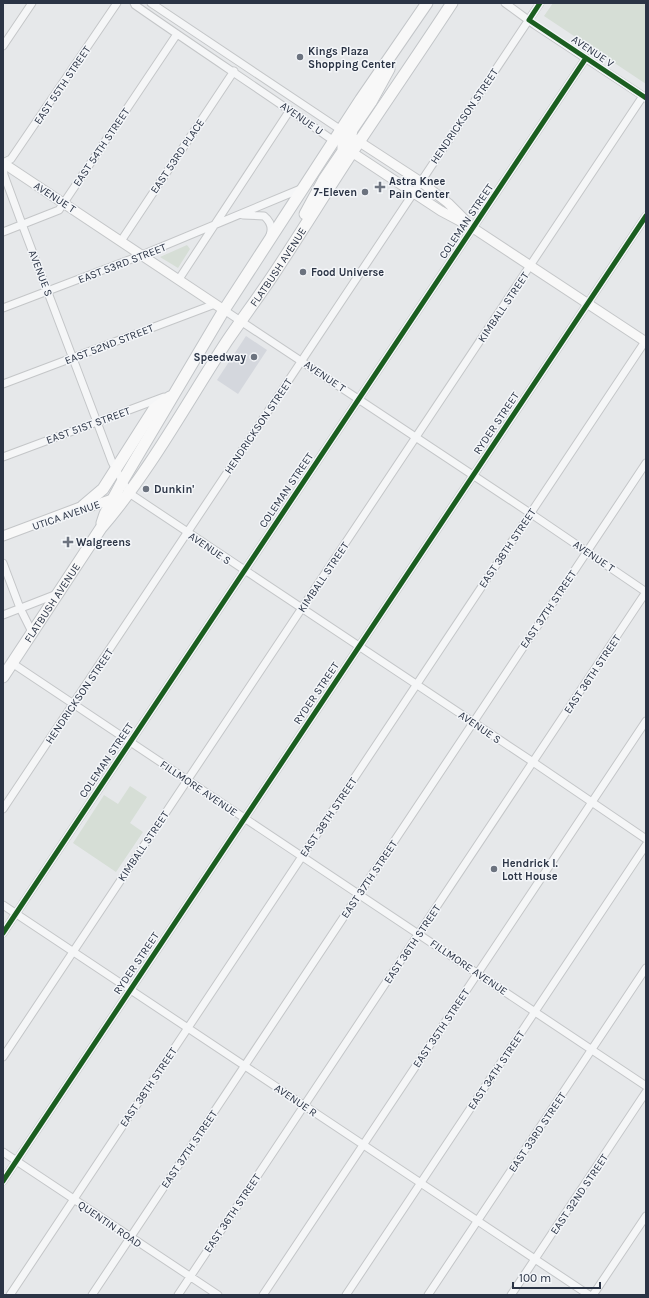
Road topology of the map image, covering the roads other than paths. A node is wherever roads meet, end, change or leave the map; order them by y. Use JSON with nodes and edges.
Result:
{"nodes":[{"id":1,"x":32,"y":3,"type":"edge"},
{"id":2,"x":117,"y":3,"type":"edge"},
{"id":3,"x":134,"y":3,"type":"edge"},
{"id":4,"x":151,"y":3,"type":"edge"},
{"id":5,"x":427,"y":3,"type":"edge"},
{"id":6,"x":452,"y":3,"type":"edge"},
{"id":7,"x":505,"y":3,"type":"edge"},
{"id":8,"x":540,"y":3,"type":"edge"},
{"id":9,"x":529,"y":20,"type":"junction"},
{"id":10,"x":177,"y":34,"type":"junction"},
{"id":11,"x":3,"y":46,"type":"edge"},
{"id":12,"x":586,"y":58,"type":"junction"},
{"id":13,"x":234,"y":72,"type":"junction"},
{"id":14,"x":645,"y":97,"type":"edge"},
{"id":15,"x":290,"y":110,"type":"junction"},
{"id":16,"x":350,"y":136,"type":"junction"},
{"id":17,"x":343,"y":146,"type":"junction"},
{"id":18,"x":3,"y":163,"type":"edge"},
{"id":19,"x":421,"y":182,"type":"junction"},
{"id":20,"x":303,"y":188,"type":"junction"},
{"id":21,"x":413,"y":193,"type":"junction"},
{"id":22,"x":64,"y":203,"type":"junction"},
{"id":23,"x":239,"y":215,"type":"junction"},
{"id":24,"x":646,"y":216,"type":"edge"},
{"id":25,"x":22,"y":224,"type":"junction"},
{"id":26,"x":214,"y":226,"type":"junction"},
{"id":27,"x":473,"y":228,"type":"junction"},
{"id":28,"x":3,"y":232,"type":"edge"},
{"id":29,"x":121,"y":241,"type":"junction"},
{"id":30,"x":268,"y":242,"type":"junction"},
{"id":31,"x":142,"y":255,"type":"junction"},
{"id":32,"x":530,"y":266,"type":"junction"},
{"id":33,"x":179,"y":279,"type":"junction"},
{"id":34,"x":48,"y":291,"type":"junction"},
{"id":35,"x":588,"y":304,"type":"junction"},
{"id":36,"x":219,"y":307,"type":"junction"},
{"id":37,"x":3,"y":308,"type":"edge"},
{"id":38,"x":241,"y":322,"type":"junction"},
{"id":39,"x":646,"y":341,"type":"edge"},
{"id":40,"x":73,"y":358,"type":"junction"},
{"id":41,"x":302,"y":361,"type":"junction"},
{"id":42,"x":3,"y":384,"type":"edge"},
{"id":43,"x":174,"y":394,"type":"junction"},
{"id":44,"x":359,"y":399,"type":"junction"},
{"id":45,"x":97,"y":422,"type":"junction"},
{"id":46,"x":416,"y":437,"type":"junction"},
{"id":47,"x":3,"y":457,"type":"edge"},
{"id":48,"x":646,"y":463,"type":"edge"},
{"id":49,"x":116,"y":470,"type":"junction"},
{"id":50,"x":473,"y":475,"type":"junction"},
{"id":51,"x":122,"y":482,"type":"junction"},
{"id":52,"x":128,"y":494,"type":"junction"},
{"id":53,"x":112,"y":498,"type":"junction"},
{"id":54,"x":83,"y":506,"type":"junction"},
{"id":55,"x":530,"y":513,"type":"junction"},
{"id":56,"x":101,"y":528,"type":"junction"},
{"id":57,"x":187,"y":532,"type":"junction"},
{"id":58,"x":3,"y":536,"type":"edge"},
{"id":59,"x":587,"y":551,"type":"junction"},
{"id":60,"x":3,"y":563,"type":"edge"},
{"id":61,"x":245,"y":570,"type":"junction"},
{"id":62,"x":646,"y":592,"type":"edge"},
{"id":63,"x":57,"y":594,"type":"junction"},
{"id":64,"x":20,"y":608,"type":"junction"},
{"id":65,"x":302,"y":608,"type":"junction"},
{"id":66,"x":3,"y":615,"type":"edge"},
{"id":67,"x":32,"y":632,"type":"junction"},
{"id":68,"x":359,"y":646,"type":"junction"},
{"id":69,"x":12,"y":663,"type":"junction"},
{"id":70,"x":3,"y":676,"type":"edge"},
{"id":71,"x":416,"y":684,"type":"junction"},
{"id":72,"x":73,"y":704,"type":"junction"},
{"id":73,"x":646,"y":721,"type":"edge"},
{"id":74,"x":473,"y":723,"type":"junction"},
{"id":75,"x":130,"y":742,"type":"junction"},
{"id":76,"x":533,"y":762,"type":"junction"},
{"id":77,"x":188,"y":780,"type":"junction"},
{"id":78,"x":592,"y":802,"type":"junction"},
{"id":79,"x":3,"y":809,"type":"edge"},
{"id":80,"x":245,"y":818,"type":"junction"},
{"id":81,"x":646,"y":839,"type":"edge"},
{"id":82,"x":646,"y":845,"type":"edge"},
{"id":83,"x":302,"y":856,"type":"junction"},
{"id":84,"x":359,"y":894,"type":"junction"},
{"id":85,"x":3,"y":905,"type":"edge"},
{"id":86,"x":16,"y":913,"type":"junction"},
{"id":87,"x":3,"y":933,"type":"edge"},
{"id":88,"x":419,"y":934,"type":"junction"},
{"id":89,"x":73,"y":952,"type":"junction"},
{"id":90,"x":646,"y":968,"type":"edge"},
{"id":91,"x":478,"y":973,"type":"junction"},
{"id":92,"x":130,"y":990,"type":"junction"},
{"id":93,"x":534,"y":1012,"type":"junction"},
{"id":94,"x":188,"y":1028,"type":"junction"},
{"id":95,"x":592,"y":1049,"type":"junction"},
{"id":96,"x":3,"y":1057,"type":"edge"},
{"id":97,"x":244,"y":1066,"type":"junction"},
{"id":98,"x":646,"y":1086,"type":"edge"},
{"id":99,"x":646,"y":1092,"type":"edge"},
{"id":100,"x":304,"y":1106,"type":"junction"},
{"id":101,"x":364,"y":1145,"type":"junction"},
{"id":102,"x":3,"y":1152,"type":"edge"},
{"id":103,"x":16,"y":1161,"type":"junction"},
{"id":104,"x":3,"y":1181,"type":"edge"},
{"id":105,"x":421,"y":1183,"type":"junction"},
{"id":106,"x":74,"y":1199,"type":"junction"},
{"id":107,"x":646,"y":1216,"type":"edge"},
{"id":108,"x":478,"y":1221,"type":"junction"},
{"id":109,"x":130,"y":1237,"type":"junction"},
{"id":110,"x":535,"y":1259,"type":"junction"},
{"id":111,"x":190,"y":1277,"type":"junction"},
{"id":112,"x":10,"y":1295,"type":"edge"},
{"id":113,"x":92,"y":1295,"type":"edge"},
{"id":114,"x":178,"y":1295,"type":"edge"},
{"id":115,"x":218,"y":1295,"type":"edge"},
{"id":116,"x":263,"y":1295,"type":"edge"},
{"id":117,"x":346,"y":1295,"type":"edge"},
{"id":118,"x":428,"y":1295,"type":"edge"},
{"id":119,"x":511,"y":1295,"type":"edge"},
{"id":120,"x":589,"y":1295,"type":"edge"},
{"id":121,"x":593,"y":1295,"type":"edge"}],
"edges":[{"from":1,"to":11,"type":"street"},
{"from":2,"to":18,"type":"street","name":"EAST 55TH STREET"},
{"from":3,"to":10,"type":"street","name":"AVENUE U"},
{"from":4,"to":16,"type":"street","name":"AVENUE U"},
{"from":5,"to":16,"type":"main road","name":"FLATBUSH AVENUE"},
{"from":6,"to":16,"type":"main road","name":"FLATBUSH AVENUE"},
{"from":7,"to":9,"type":"street","name":"AVENUE V"},
{"from":8,"to":9,"type":"street","name":"HENDRICKSON STREET"},
{"from":9,"to":12,"type":"street","name":"AVENUE V"},
{"from":9,"to":19,"type":"street","name":"HENDRICKSON STREET"},
{"from":10,"to":13,"type":"street","name":"AVENUE U"},
{"from":10,"to":22,"type":"street","name":"EAST 54TH STREET"},
{"from":12,"to":14,"type":"street","name":"AVENUE V"},
{"from":12,"to":27,"type":"street","name":"COLEMAN STREET"},
{"from":13,"to":15,"type":"street","name":"AVENUE U"},
{"from":13,"to":29,"type":"street","name":"EAST 53RD PLACE"},
{"from":14,"to":32,"type":"street","name":"KIMBALL STREET"},
{"from":15,"to":17,"type":"street","name":"AVENUE U"},
{"from":15,"to":26,"type":"street"},
{"from":16,"to":17,"type":"main road","name":"FLATBUSH AVENUE"},
{"from":16,"to":17,"type":"main road","name":"FLATBUSH AVENUE"},
{"from":16,"to":19,"type":"main road","name":"AVENUE U"},
{"from":17,"to":20,"type":"main road","name":"FLATBUSH AVENUE"},
{"from":17,"to":21,"type":"main road","name":"AVENUE U"},
{"from":17,"to":38,"type":"main road","name":"FLATBUSH AVENUE"},
{"from":18,"to":22,"type":"main road","name":"AVENUE T"},
{"from":18,"to":25,"type":"street","name":"AVENUE S"},
{"from":19,"to":21,"type":"street","name":"HENDRICKSON STREET"},
{"from":19,"to":27,"type":"main road","name":"AVENUE U"},
{"from":20,"to":23,"type":"street","name":"EAST 53RD STREET"},
{"from":20,"to":30,"type":"main road","name":"FLATBUSH AVENUE"},
{"from":21,"to":27,"type":"main road","name":"AVENUE U"},
{"from":21,"to":41,"type":"street","name":"HENDRICKSON STREET"},
{"from":22,"to":25,"type":"street","name":"EAST 54TH STREET"},
{"from":22,"to":29,"type":"main road","name":"AVENUE T"},
{"from":23,"to":26,"type":"street","name":"EAST 53RD STREET"},
{"from":23,"to":30,"type":"street","name":"EAST 53RD STREET"},
{"from":24,"to":35,"type":"street","name":"RYDER STREET"},
{"from":25,"to":28,"type":"street","name":"EAST 54TH STREET"},
{"from":25,"to":34,"type":"street","name":"AVENUE S"},
{"from":26,"to":31,"type":"street","name":"EAST 53RD STREET"},
{"from":26,"to":33,"type":"street"},
{"from":27,"to":32,"type":"main road","name":"AVENUE U"},
{"from":27,"to":44,"type":"street","name":"COLEMAN STREET"},
{"from":29,"to":31,"type":"main road","name":"AVENUE T"},
{"from":30,"to":36,"type":"main road","name":"FLATBUSH AVENUE"},
{"from":31,"to":33,"type":"main road","name":"AVENUE T"},
{"from":31,"to":34,"type":"street","name":"EAST 53RD STREET"},
{"from":32,"to":35,"type":"main road","name":"AVENUE U"},
{"from":32,"to":46,"type":"street","name":"KIMBALL STREET"},
{"from":33,"to":36,"type":"main road","name":"AVENUE T"},
{"from":34,"to":37,"type":"street","name":"EAST 53RD STREET"},
{"from":34,"to":40,"type":"street","name":"AVENUE S"},
{"from":35,"to":39,"type":"main road","name":"AVENUE U"},
{"from":35,"to":50,"type":"street","name":"RYDER STREET"},
{"from":36,"to":38,"type":"street","name":"AVENUE T"},
{"from":36,"to":40,"type":"street","name":"EAST 52ND STREET"},
{"from":36,"to":43,"type":"main road","name":"FLATBUSH AVENUE"},
{"from":38,"to":41,"type":"street","name":"AVENUE T"},
{"from":38,"to":52,"type":"main road","name":"FLATBUSH AVENUE"},
{"from":39,"to":55,"type":"street","name":"EAST 38TH STREET"},
{"from":40,"to":42,"type":"street","name":"EAST 52ND STREET"},
{"from":40,"to":45,"type":"street","name":"AVENUE S"},
{"from":41,"to":44,"type":"street","name":"AVENUE T"},
{"from":41,"to":57,"type":"street","name":"HENDRICKSON STREET"},
{"from":43,"to":45,"type":"street","name":"EAST 51ST STREET"},
{"from":43,"to":49,"type":"main road"},
{"from":43,"to":51,"type":"main road","name":"FLATBUSH AVENUE"},
{"from":44,"to":46,"type":"street","name":"AVENUE T"},
{"from":44,"to":61,"type":"street","name":"COLEMAN STREET"},
{"from":45,"to":47,"type":"street","name":"EAST 51ST STREET"},
{"from":45,"to":49,"type":"street","name":"AVENUE S"},
{"from":46,"to":50,"type":"street","name":"AVENUE T"},
{"from":46,"to":65,"type":"street","name":"KIMBALL STREET"},
{"from":48,"to":59,"type":"street","name":"EAST 37TH STREET"},
{"from":49,"to":51,"type":"street","name":"AVENUE S"},
{"from":49,"to":54,"type":"main road"},
{"from":50,"to":55,"type":"street","name":"AVENUE T"},
{"from":50,"to":68,"type":"street","name":"RYDER STREET"},
{"from":51,"to":52,"type":"street","name":"AVENUE S"},
{"from":51,"to":53,"type":"main road","name":"FLATBUSH AVENUE"},
{"from":52,"to":53,"type":"main road","name":"UTICA AVENUE"},
{"from":52,"to":56,"type":"main road","name":"FLATBUSH AVENUE"},
{"from":52,"to":57,"type":"street","name":"AVENUE S"},
{"from":53,"to":54,"type":"main road","name":"UTICA AVENUE"},
{"from":53,"to":56,"type":"main road","name":"FLATBUSH AVENUE"},
{"from":54,"to":58,"type":"main road","name":"UTICA AVENUE"},
{"from":55,"to":59,"type":"street","name":"AVENUE T"},
{"from":55,"to":71,"type":"street","name":"EAST 38TH STREET"},
{"from":56,"to":63,"type":"main road","name":"FLATBUSH AVENUE"},
{"from":57,"to":61,"type":"street","name":"AVENUE S"},
{"from":57,"to":72,"type":"street","name":"HENDRICKSON STREET"},
{"from":59,"to":62,"type":"street","name":"AVENUE T"},
{"from":59,"to":74,"type":"street","name":"EAST 37TH STREET"},
{"from":60,"to":64,"type":"street"},
{"from":61,"to":65,"type":"street","name":"AVENUE S"},
{"from":61,"to":75,"type":"street","name":"COLEMAN STREET"},
{"from":62,"to":76,"type":"street","name":"EAST 36TH STREET"},
{"from":63,"to":64,"type":"street"},
{"from":63,"to":67,"type":"main road","name":"FLATBUSH AVENUE"},
{"from":64,"to":66,"type":"street"},
{"from":64,"to":67,"type":"street"},
{"from":65,"to":68,"type":"street","name":"AVENUE S"},
{"from":65,"to":77,"type":"street","name":"KIMBALL STREET"},
{"from":67,"to":69,"type":"main road","name":"FLATBUSH AVENUE"},
{"from":68,"to":71,"type":"street","name":"AVENUE S"},
{"from":68,"to":80,"type":"street","name":"RYDER STREET"},
{"from":69,"to":70,"type":"main road","name":"FLATBUSH AVENUE"},
{"from":69,"to":72,"type":"street","name":"FILLMORE AVENUE"},
{"from":71,"to":74,"type":"street","name":"AVENUE S"},
{"from":71,"to":83,"type":"street","name":"EAST 38TH STREET"},
{"from":72,"to":75,"type":"street","name":"FILLMORE AVENUE"},
{"from":72,"to":79,"type":"street","name":"HENDRICKSON STREET"},
{"from":73,"to":78,"type":"street","name":"EAST 35TH STREET"},
{"from":74,"to":76,"type":"street","name":"AVENUE S"},
{"from":74,"to":84,"type":"street","name":"EAST 37TH STREET"},
{"from":75,"to":77,"type":"street","name":"FILLMORE AVENUE"},
{"from":75,"to":86,"type":"street","name":"COLEMAN STREET"},
{"from":76,"to":78,"type":"street","name":"AVENUE S"},
{"from":76,"to":88,"type":"street","name":"EAST 36TH STREET"},
{"from":77,"to":80,"type":"street","name":"FILLMORE AVENUE"},
{"from":77,"to":89,"type":"street","name":"KIMBALL STREET"},
{"from":78,"to":81,"type":"street","name":"AVENUE S"},
{"from":78,"to":91,"type":"street","name":"EAST 35TH STREET"},
{"from":80,"to":83,"type":"street","name":"FILLMORE AVENUE"},
{"from":80,"to":92,"type":"street","name":"RYDER STREET"},
{"from":82,"to":93,"type":"street","name":"EAST 34TH STREET"},
{"from":83,"to":84,"type":"street","name":"FILLMORE AVENUE"},
{"from":83,"to":94,"type":"street","name":"EAST 38TH STREET"},
{"from":84,"to":88,"type":"street","name":"FILLMORE AVENUE"},
{"from":84,"to":97,"type":"street","name":"EAST 37TH STREET"},
{"from":85,"to":86,"type":"street","name":"AVENUE R"},
{"from":86,"to":87,"type":"street","name":"COLEMAN STREET"},
{"from":86,"to":89,"type":"street","name":"AVENUE R"},
{"from":88,"to":91,"type":"street","name":"FILLMORE AVENUE"},
{"from":88,"to":100,"type":"street","name":"EAST 36TH STREET"},
{"from":89,"to":92,"type":"street","name":"AVENUE R"},
{"from":89,"to":96,"type":"street","name":"KIMBALL STREET"},
{"from":90,"to":95,"type":"street","name":"EAST 33RD STREET"},
{"from":91,"to":93,"type":"street","name":"FILLMORE AVENUE"},
{"from":91,"to":101,"type":"street","name":"EAST 35TH STREET"},
{"from":92,"to":94,"type":"street","name":"AVENUE R"},
{"from":92,"to":103,"type":"street","name":"RYDER STREET"},
{"from":93,"to":95,"type":"street","name":"FILLMORE AVENUE"},
{"from":93,"to":105,"type":"street","name":"EAST 34TH STREET"},
{"from":94,"to":97,"type":"street","name":"AVENUE R"},
{"from":94,"to":106,"type":"street","name":"EAST 38TH STREET"},
{"from":95,"to":98,"type":"street","name":"FILLMORE AVENUE"},
{"from":95,"to":108,"type":"street","name":"EAST 33RD STREET"},
{"from":97,"to":100,"type":"street","name":"AVENUE R"},
{"from":97,"to":109,"type":"street","name":"EAST 37TH STREET"},
{"from":99,"to":110,"type":"street","name":"EAST 32ND STREET"},
{"from":100,"to":101,"type":"street","name":"AVENUE R"},
{"from":100,"to":111,"type":"street","name":"EAST 36TH STREET"},
{"from":101,"to":105,"type":"street","name":"AVENUE R"},
{"from":101,"to":116,"type":"street","name":"EAST 35TH STREET"},
{"from":102,"to":103,"type":"street","name":"QUENTIN ROAD"},
{"from":103,"to":104,"type":"street","name":"RYDER STREET"},
{"from":103,"to":106,"type":"street","name":"QUENTIN ROAD"},
{"from":105,"to":108,"type":"street","name":"AVENUE R"},
{"from":105,"to":117,"type":"street","name":"EAST 34TH STREET"},
{"from":106,"to":109,"type":"street","name":"QUENTIN ROAD"},
{"from":106,"to":112,"type":"street","name":"EAST 38TH STREET"},
{"from":107,"to":121,"type":"street"},
{"from":108,"to":110,"type":"street","name":"AVENUE R"},
{"from":108,"to":118,"type":"street","name":"EAST 33RD STREET"},
{"from":109,"to":111,"type":"street","name":"QUENTIN ROAD"},
{"from":109,"to":113,"type":"street","name":"EAST 37TH STREET"},
{"from":110,"to":119,"type":"street","name":"EAST 32ND STREET"},
{"from":110,"to":120,"type":"street","name":"AVENUE R"},
{"from":111,"to":114,"type":"street","name":"EAST 36TH STREET"},
{"from":111,"to":115,"type":"street","name":"QUENTIN ROAD"}]}
